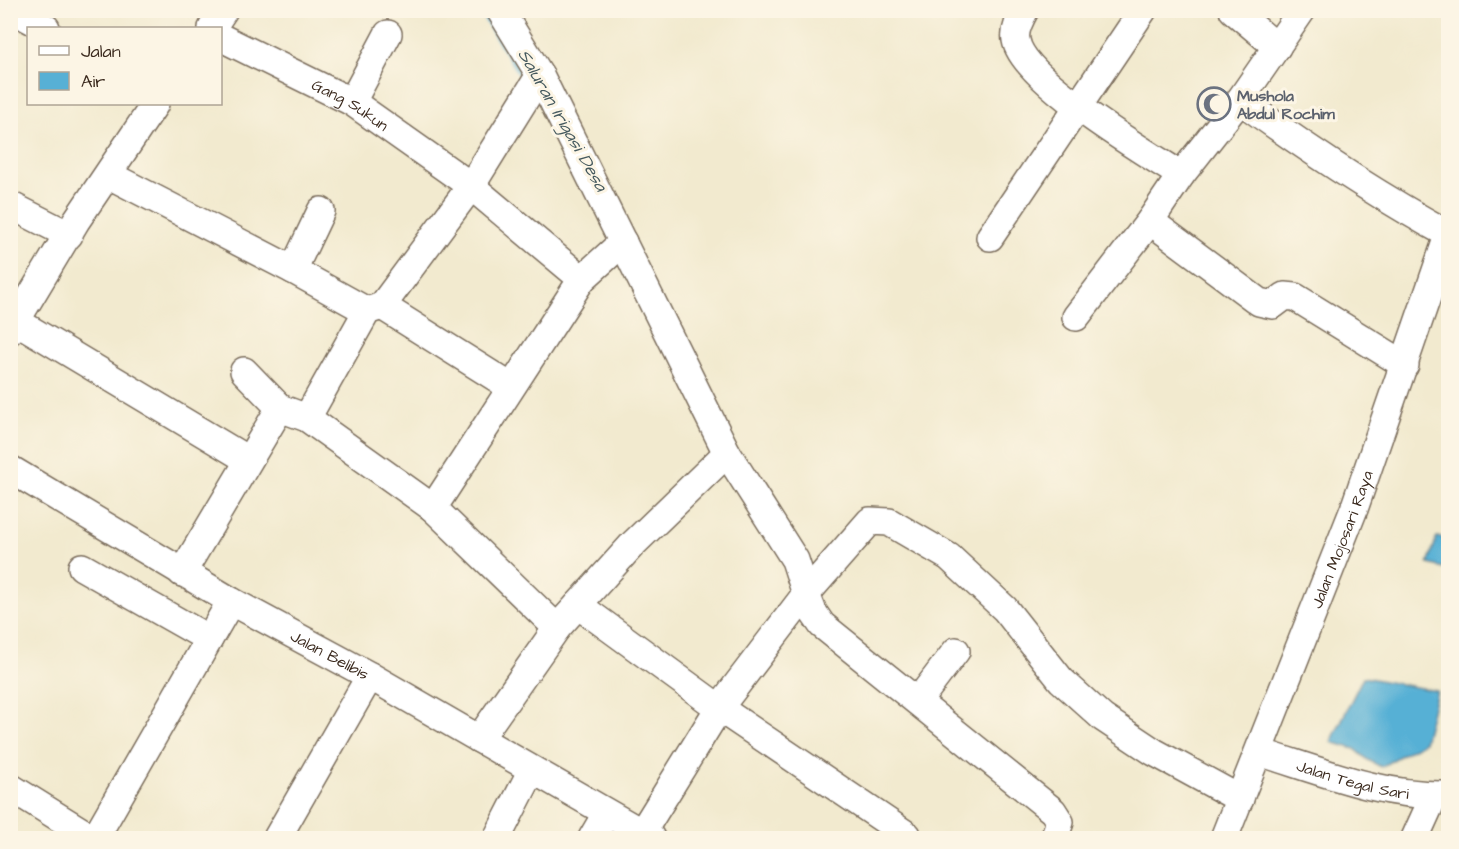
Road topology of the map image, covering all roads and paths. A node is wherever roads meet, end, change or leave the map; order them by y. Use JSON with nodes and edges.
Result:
{"nodes":[{"id":1,"x":13,"y":10,"type":"edge"},
{"id":2,"x":500,"y":10,"type":"edge"},
{"id":3,"x":1025,"y":10,"type":"edge"},
{"id":4,"x":1143,"y":10,"type":"edge"},
{"id":5,"x":1233,"y":10,"type":"edge"},
{"id":6,"x":1302,"y":10,"type":"edge"},
{"id":7,"x":219,"y":20,"type":"edge"},
{"id":8,"x":44,"y":27,"type":"edge"},
{"id":9,"x":388,"y":34,"type":"dead end"},
{"id":10,"x":1277,"y":47,"type":"junction"},
{"id":11,"x":540,"y":75,"type":"junction"},
{"id":12,"x":1240,"y":100,"type":"junction"},
{"id":13,"x":352,"y":102,"type":"junction"},
{"id":14,"x":153,"y":105,"type":"edge"},
{"id":15,"x":1078,"y":108,"type":"junction"},
{"id":16,"x":109,"y":175,"type":"junction"},
{"id":17,"x":1181,"y":175,"type":"junction"},
{"id":18,"x":471,"y":186,"type":"junction"},
{"id":19,"x":10,"y":205,"type":"edge"},
{"id":20,"x":321,"y":211,"type":"dead end"},
{"id":21,"x":1150,"y":221,"type":"junction"},
{"id":22,"x":69,"y":235,"type":"junction"},
{"id":23,"x":1449,"y":235,"type":"edge"},
{"id":24,"x":990,"y":237,"type":"dead end"},
{"id":25,"x":623,"y":242,"type":"junction"},
{"id":26,"x":293,"y":270,"type":"junction"},
{"id":27,"x":582,"y":279,"type":"junction"},
{"id":28,"x":375,"y":309,"type":"junction"},
{"id":29,"x":1076,"y":317,"type":"dead end"},
{"id":30,"x":13,"y":326,"type":"edge"},
{"id":31,"x":1406,"y":365,"type":"junction"},
{"id":32,"x":244,"y":371,"type":"dead end"},
{"id":33,"x":511,"y":387,"type":"junction"},
{"id":34,"x":280,"y":408,"type":"junction"},
{"id":35,"x":307,"y":418,"type":"junction"},
{"id":36,"x":727,"y":453,"type":"junction"},
{"id":37,"x":248,"y":460,"type":"junction"},
{"id":38,"x":10,"y":469,"type":"edge"},
{"id":39,"x":433,"y":508,"type":"junction"},
{"id":40,"x":82,"y":567,"type":"dead end"},
{"id":41,"x":182,"y":573,"type":"junction"},
{"id":42,"x":806,"y":594,"type":"junction"},
{"id":43,"x":231,"y":601,"type":"junction"},
{"id":44,"x":578,"y":605,"type":"junction"},
{"id":45,"x":557,"y":628,"type":"junction"},
{"id":46,"x":209,"y":639,"type":"junction"},
{"id":47,"x":956,"y":651,"type":"dead end"},
{"id":48,"x":370,"y":676,"type":"junction"},
{"id":49,"x":918,"y":701,"type":"junction"},
{"id":50,"x":719,"y":708,"type":"junction"},
{"id":51,"x":479,"y":739,"type":"junction"},
{"id":52,"x":1259,"y":752,"type":"junction"},
{"id":53,"x":532,"y":770,"type":"junction"},
{"id":54,"x":10,"y":787,"type":"edge"},
{"id":55,"x":1442,"y":795,"type":"edge"},
{"id":56,"x":1240,"y":799,"type":"junction"},
{"id":57,"x":606,"y":814,"type":"junction"},
{"id":58,"x":646,"y":836,"type":"edge"},
{"id":59,"x":93,"y":838,"type":"edge"},
{"id":60,"x":277,"y":838,"type":"edge"},
{"id":61,"x":496,"y":838,"type":"edge"},
{"id":62,"x":592,"y":838,"type":"edge"},
{"id":63,"x":905,"y":838,"type":"edge"},
{"id":64,"x":1054,"y":838,"type":"edge"},
{"id":65,"x":1224,"y":838,"type":"edge"},
{"id":66,"x":1415,"y":838,"type":"edge"}],
"edges":[{"from":1,"to":8,"type":"street"},
{"from":2,"to":11,"type":"street"},
{"from":3,"to":15,"type":"street"},
{"from":4,"to":15,"type":"street"},
{"from":5,"to":10,"type":"street"},
{"from":6,"to":10,"type":"street"},
{"from":7,"to":13,"type":"street","name":"Gang Sukun"},
{"from":9,"to":13,"type":"street"},
{"from":10,"to":12,"type":"street"},
{"from":11,"to":18,"type":"street"},
{"from":11,"to":25,"type":"street"},
{"from":12,"to":17,"type":"street"},
{"from":12,"to":23,"type":"street"},
{"from":13,"to":18,"type":"street","name":"Gang Sukun"},
{"from":14,"to":16,"type":"street"},
{"from":15,"to":17,"type":"street"},
{"from":15,"to":24,"type":"street"},
{"from":16,"to":22,"type":"street"},
{"from":16,"to":26,"type":"street"},
{"from":17,"to":21,"type":"street"},
{"from":18,"to":27,"type":"street","name":"Gang Sukun"},
{"from":18,"to":28,"type":"street"},
{"from":19,"to":22,"type":"street"},
{"from":20,"to":26,"type":"street"},
{"from":21,"to":29,"type":"street"},
{"from":21,"to":31,"type":"street"},
{"from":22,"to":30,"type":"street"},
{"from":23,"to":31,"type":"street","name":"Jalan Mojosari Raya"},
{"from":25,"to":27,"type":"street"},
{"from":25,"to":36,"type":"street"},
{"from":26,"to":28,"type":"street"},
{"from":27,"to":33,"type":"street"},
{"from":28,"to":33,"type":"street"},
{"from":28,"to":35,"type":"street"},
{"from":30,"to":37,"type":"street"},
{"from":31,"to":52,"type":"street","name":"Jalan Mojosari Raya"},
{"from":32,"to":34,"type":"street"},
{"from":33,"to":39,"type":"street"},
{"from":34,"to":35,"type":"street"},
{"from":34,"to":37,"type":"street"},
{"from":35,"to":39,"type":"street"},
{"from":36,"to":42,"type":"street"},
{"from":36,"to":44,"type":"street"},
{"from":37,"to":41,"type":"street"},
{"from":38,"to":41,"type":"street","name":"Jalan Belibis"},
{"from":39,"to":45,"type":"street"},
{"from":40,"to":46,"type":"street"},
{"from":41,"to":43,"type":"street","name":"Jalan Belibis"},
{"from":42,"to":49,"type":"street"},
{"from":42,"to":50,"type":"street"},
{"from":42,"to":56,"type":"street"},
{"from":43,"to":46,"type":"street"},
{"from":43,"to":48,"type":"street","name":"Jalan Belibis"},
{"from":44,"to":45,"type":"street"},
{"from":44,"to":50,"type":"street"},
{"from":45,"to":51,"type":"street"},
{"from":46,"to":59,"type":"street"},
{"from":47,"to":49,"type":"street"},
{"from":48,"to":51,"type":"street","name":"Jalan Belibis"},
{"from":48,"to":60,"type":"street"},
{"from":49,"to":64,"type":"street"},
{"from":50,"to":58,"type":"street"},
{"from":50,"to":63,"type":"street"},
{"from":51,"to":53,"type":"street","name":"Jalan Belibis"},
{"from":52,"to":55,"type":"street","name":"Jalan Tegal Sari"},
{"from":52,"to":56,"type":"street","name":"Jalan Mojosari Raya"},
{"from":53,"to":57,"type":"street","name":"Jalan Belibis"},
{"from":53,"to":61,"type":"street"},
{"from":54,"to":59,"type":"street"},
{"from":55,"to":66,"type":"street"},
{"from":56,"to":65,"type":"street","name":"Jalan Mojosari Raya"},
{"from":57,"to":58,"type":"street","name":"Jalan Belibis"},
{"from":57,"to":62,"type":"street"}]}
